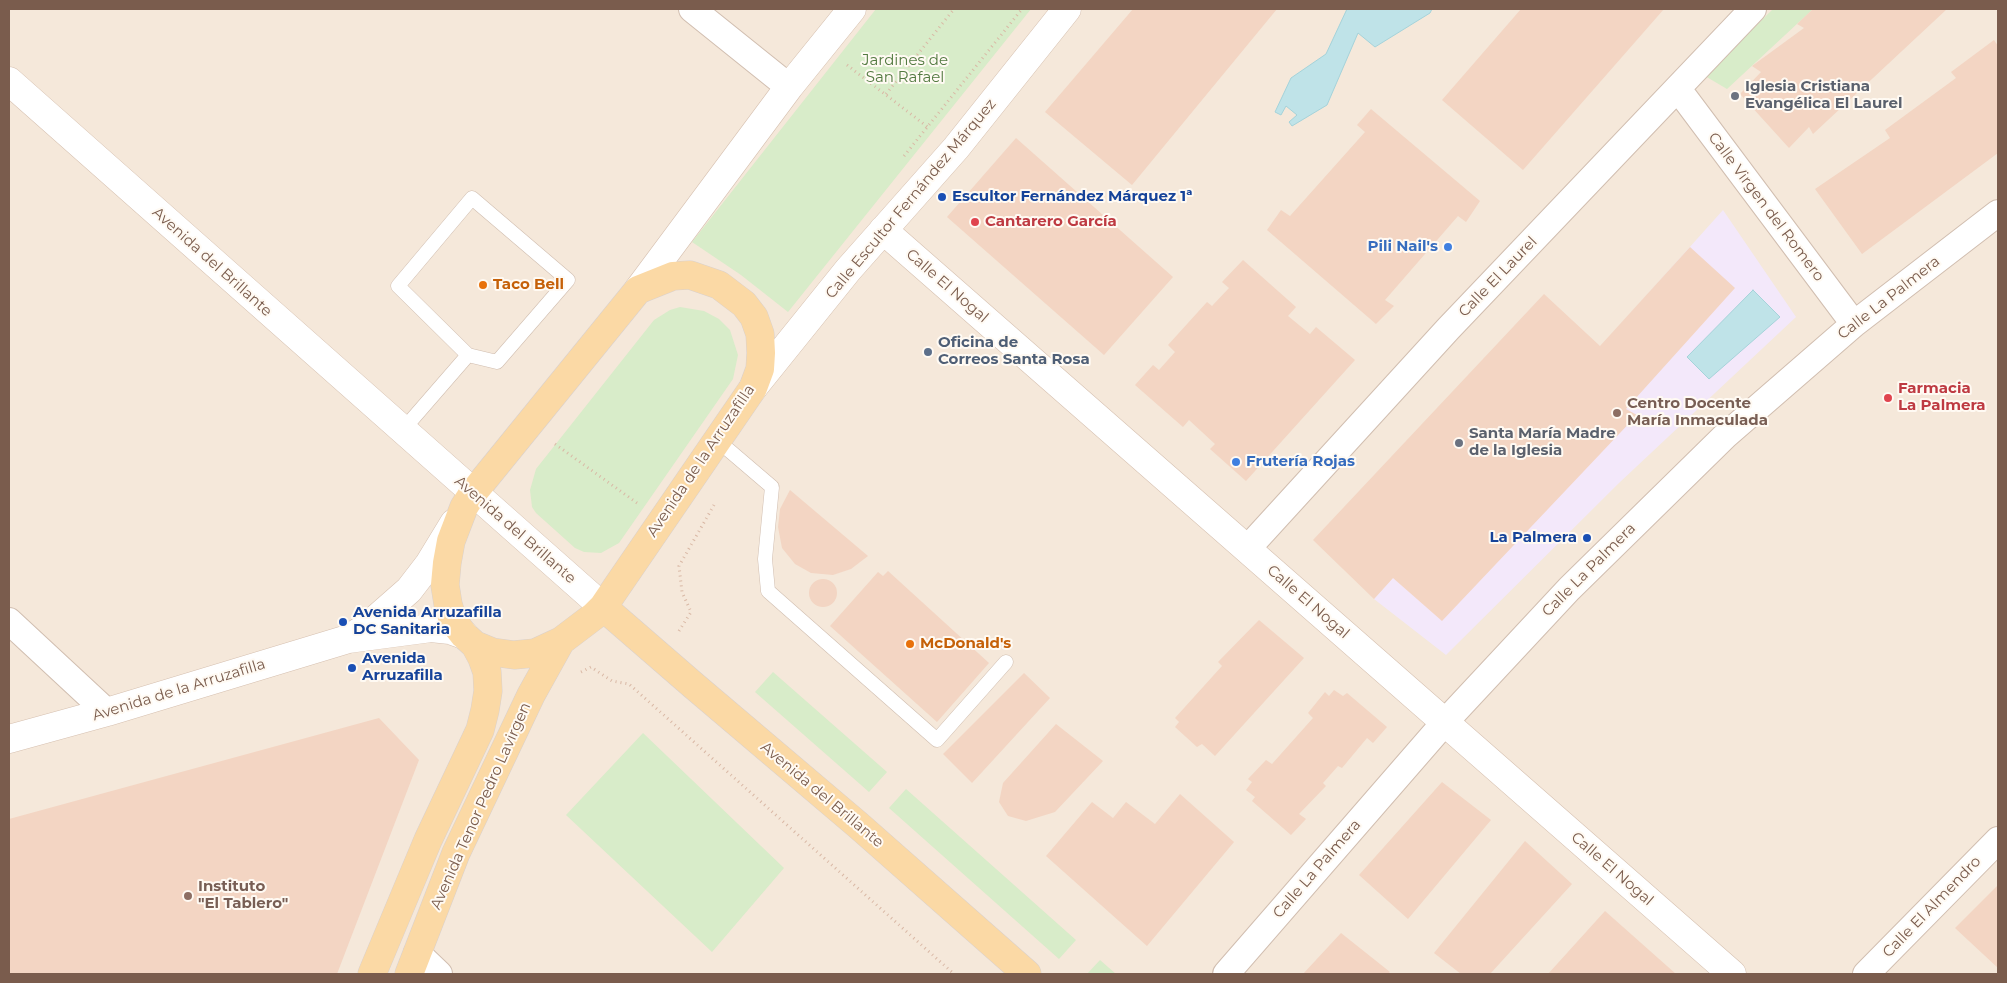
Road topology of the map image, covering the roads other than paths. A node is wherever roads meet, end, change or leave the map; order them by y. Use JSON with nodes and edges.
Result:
{"nodes":[{"id":1,"x":692,"y":9,"type":"edge"},
{"id":2,"x":852,"y":9,"type":"edge"},
{"id":3,"x":1067,"y":9,"type":"edge"},
{"id":4,"x":1752,"y":9,"type":"edge"},
{"id":5,"x":9,"y":82,"type":"edge"},
{"id":6,"x":789,"y":87,"type":"junction"},
{"id":7,"x":1678,"y":89,"type":"junction"},
{"id":8,"x":1998,"y":213,"type":"edge"},
{"id":9,"x":883,"y":230,"type":"junction"},
{"id":10,"x":638,"y":290,"type":"junction"},
{"id":11,"x":1854,"y":324,"type":"junction"},
{"id":12,"x":468,"y":355,"type":"junction"},
{"id":13,"x":754,"y":388,"type":"junction"},
{"id":14,"x":402,"y":431,"type":"junction"},
{"id":15,"x":717,"y":440,"type":"junction"},
{"id":16,"x":468,"y":500,"type":"junction"},
{"id":17,"x":1247,"y":549,"type":"junction"},
{"id":18,"x":603,"y":607,"type":"junction"},
{"id":19,"x":9,"y":622,"type":"edge"},
{"id":20,"x":348,"y":639,"type":"junction"},
{"id":21,"x":470,"y":640,"type":"junction"},
{"id":22,"x":561,"y":641,"type":"junction"},
{"id":23,"x":1006,"y":662,"type":"dead end"},
{"id":24,"x":107,"y":712,"type":"junction"},
{"id":25,"x":1445,"y":722,"type":"junction"},
{"id":26,"x":9,"y":739,"type":"edge"},
{"id":27,"x":1998,"y":840,"type":"edge"},
{"id":28,"x":413,"y":964,"type":"edge"},
{"id":29,"x":372,"y":974,"type":"edge"},
{"id":30,"x":439,"y":974,"type":"edge"},
{"id":31,"x":1026,"y":974,"type":"edge"},
{"id":32,"x":1226,"y":974,"type":"edge"},
{"id":33,"x":1732,"y":974,"type":"edge"},
{"id":34,"x":1866,"y":974,"type":"edge"}],
"edges":[{"from":1,"to":6,"type":"street"},
{"from":2,"to":6,"type":"main road"},
{"from":3,"to":9,"type":"main road","name":"Calle Escultor Fernández Márquez"},
{"from":4,"to":7,"type":"street","name":"Calle El Laurel"},
{"from":5,"to":14,"type":"main road","name":"Avenida del Brillante"},
{"from":6,"to":10,"type":"main road"},
{"from":7,"to":11,"type":"street","name":"Calle Virgen del Romero"},
{"from":7,"to":17,"type":"street","name":"Calle El Laurel"},
{"from":8,"to":11,"type":"street","name":"Calle La Palmera"},
{"from":9,"to":13,"type":"main road","name":"Calle Escultor Fernández Márquez"},
{"from":9,"to":17,"type":"main road","name":"Calle El Nogal"},
{"from":10,"to":13,"type":"main road","name":"Avenida de la Arruzafilla"},
{"from":10,"to":16,"type":"main road","name":"Avenida de la Arruzafilla"},
{"from":11,"to":25,"type":"street","name":"Calle La Palmera"},
{"from":12,"to":12,"type":"lane"},
{"from":12,"to":14,"type":"lane"},
{"from":13,"to":15,"type":"main road","name":"Avenida de la Arruzafilla"},
{"from":14,"to":16,"type":"main road","name":"Avenida del Brillante"},
{"from":15,"to":18,"type":"main road","name":"Avenida de la Arruzafilla"},
{"from":15,"to":23,"type":"lane"},
{"from":16,"to":18,"type":"main road","name":"Avenida del Brillante"},
{"from":16,"to":20,"type":"main road","name":"Avenida de la Arruzafilla"},
{"from":16,"to":21,"type":"main road","name":"Avenida de la Arruzafilla"},
{"from":17,"to":25,"type":"main road","name":"Calle El Nogal"},
{"from":18,"to":22,"type":"main road","name":"Avenida de la Arruzafilla"},
{"from":18,"to":31,"type":"main road","name":"Avenida del Brillante"},
{"from":19,"to":24,"type":"street"},
{"from":20,"to":21,"type":"main road","name":"Avenida de la Arruzafilla"},
{"from":20,"to":24,"type":"main road","name":"Avenida de la Arruzafilla"},
{"from":21,"to":22,"type":"main road","name":"Avenida de la Arruzafilla"},
{"from":21,"to":29,"type":"main road"},
{"from":22,"to":28,"type":"main road","name":"Avenida Tenor Pedro Lavirgen"},
{"from":24,"to":26,"type":"main road","name":"Avenida de la Arruzafilla"},
{"from":25,"to":32,"type":"street","name":"Calle La Palmera"},
{"from":25,"to":33,"type":"main road","name":"Calle El Nogal"},
{"from":27,"to":34,"type":"street","name":"Calle El Almendro"},
{"from":28,"to":30,"type":"street"}]}
